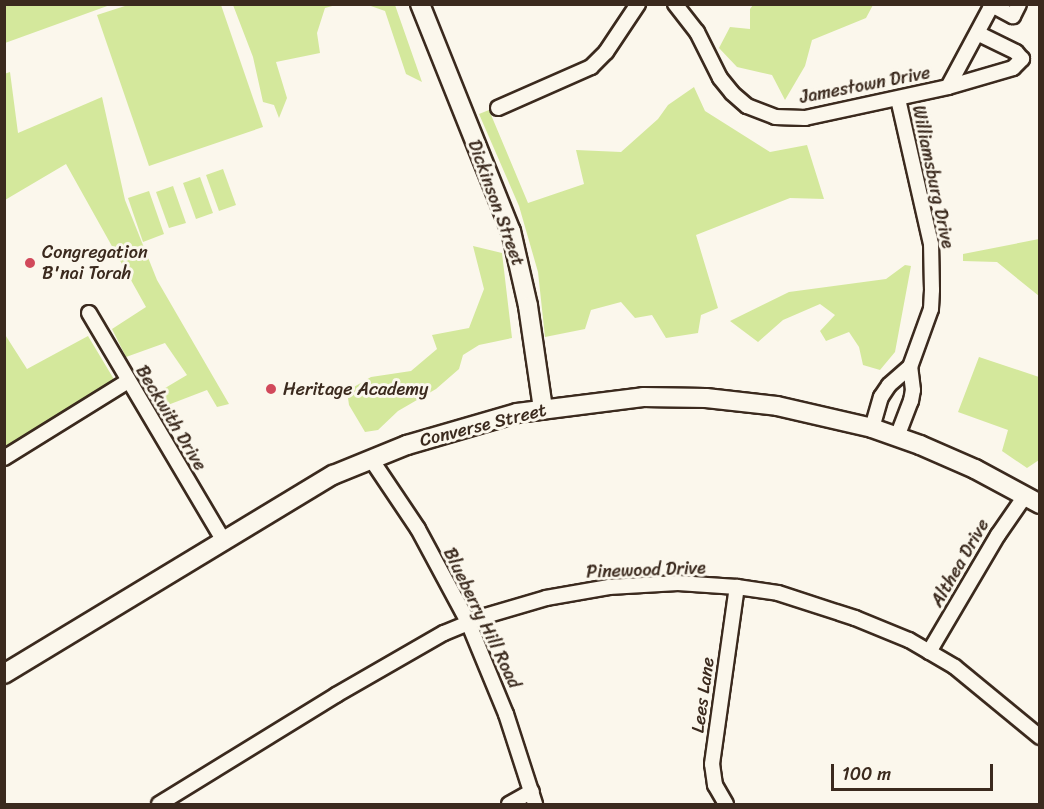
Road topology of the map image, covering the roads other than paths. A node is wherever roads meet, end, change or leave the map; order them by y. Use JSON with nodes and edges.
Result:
{"nodes":[{"id":1,"x":420,"y":4,"type":"edge"},
{"id":2,"x":638,"y":4,"type":"edge"},
{"id":3,"x":675,"y":4,"type":"edge"},
{"id":4,"x":1019,"y":4,"type":"edge"},
{"id":5,"x":991,"y":5,"type":"edge"},
{"id":6,"x":977,"y":33,"type":"junction"},
{"id":7,"x":948,"y":87,"type":"junction"},
{"id":8,"x":898,"y":99,"type":"junction"},
{"id":9,"x":498,"y":108,"type":"dead end"},
{"id":10,"x":89,"y":313,"type":"dead end"},
{"id":11,"x":910,"y":367,"type":"junction"},
{"id":12,"x":128,"y":381,"type":"junction"},
{"id":13,"x":543,"y":409,"type":"junction"},
{"id":14,"x":872,"y":428,"type":"junction"},
{"id":15,"x":897,"y":437,"type":"junction"},
{"id":16,"x":4,"y":458,"type":"edge"},
{"id":17,"x":371,"y":459,"type":"junction"},
{"id":18,"x":1032,"y":500,"type":"edge"},
{"id":19,"x":223,"y":540,"type":"junction"},
{"id":20,"x":737,"y":587,"type":"junction"},
{"id":21,"x":468,"y":622,"type":"junction"},
{"id":22,"x":929,"y":652,"type":"junction"},
{"id":23,"x":4,"y":674,"type":"edge"},
{"id":24,"x":1040,"y":737,"type":"edge"},
{"id":25,"x":533,"y":798,"type":"edge"},
{"id":26,"x":159,"y":804,"type":"edge"},
{"id":27,"x":509,"y":804,"type":"edge"},
{"id":28,"x":726,"y":804,"type":"edge"}],
"edges":[{"from":1,"to":13,"type":"main road","name":"Dickinson Street"},
{"from":2,"to":9,"type":"street"},
{"from":3,"to":8,"type":"street","name":"Jamestown Drive"},
{"from":4,"to":5,"type":"street"},
{"from":5,"to":6,"type":"street"},
{"from":6,"to":7,"type":"street"},
{"from":6,"to":7,"type":"street","name":"Jamestown Drive"},
{"from":7,"to":8,"type":"street","name":"Jamestown Drive"},
{"from":8,"to":11,"type":"street","name":"Williamsburg Drive"},
{"from":10,"to":12,"type":"street","name":"Beckwith Drive"},
{"from":11,"to":14,"type":"street","name":"Williamsburg Drive"},
{"from":11,"to":15,"type":"street","name":"Williamsburg Drive"},
{"from":12,"to":16,"type":"street"},
{"from":12,"to":19,"type":"street","name":"Beckwith Drive"},
{"from":13,"to":14,"type":"main road","name":"Converse Street"},
{"from":13,"to":17,"type":"main road","name":"Converse Street"},
{"from":14,"to":15,"type":"main road","name":"Converse Street"},
{"from":15,"to":18,"type":"main road","name":"Converse Street"},
{"from":17,"to":19,"type":"main road","name":"Converse Street"},
{"from":17,"to":21,"type":"street","name":"Blueberry Hill Road"},
{"from":18,"to":22,"type":"street","name":"Althea Drive"},
{"from":19,"to":23,"type":"main road","name":"Converse Street"},
{"from":20,"to":21,"type":"street","name":"Pinewood Drive"},
{"from":20,"to":22,"type":"street","name":"Pinewood Drive"},
{"from":20,"to":28,"type":"street","name":"Lees Lane"},
{"from":21,"to":25,"type":"street","name":"Blueberry Hill Road"},
{"from":21,"to":26,"type":"street","name":"Pinewood Drive"},
{"from":22,"to":24,"type":"street","name":"Pinewood Drive"},
{"from":25,"to":27,"type":"street"}]}
